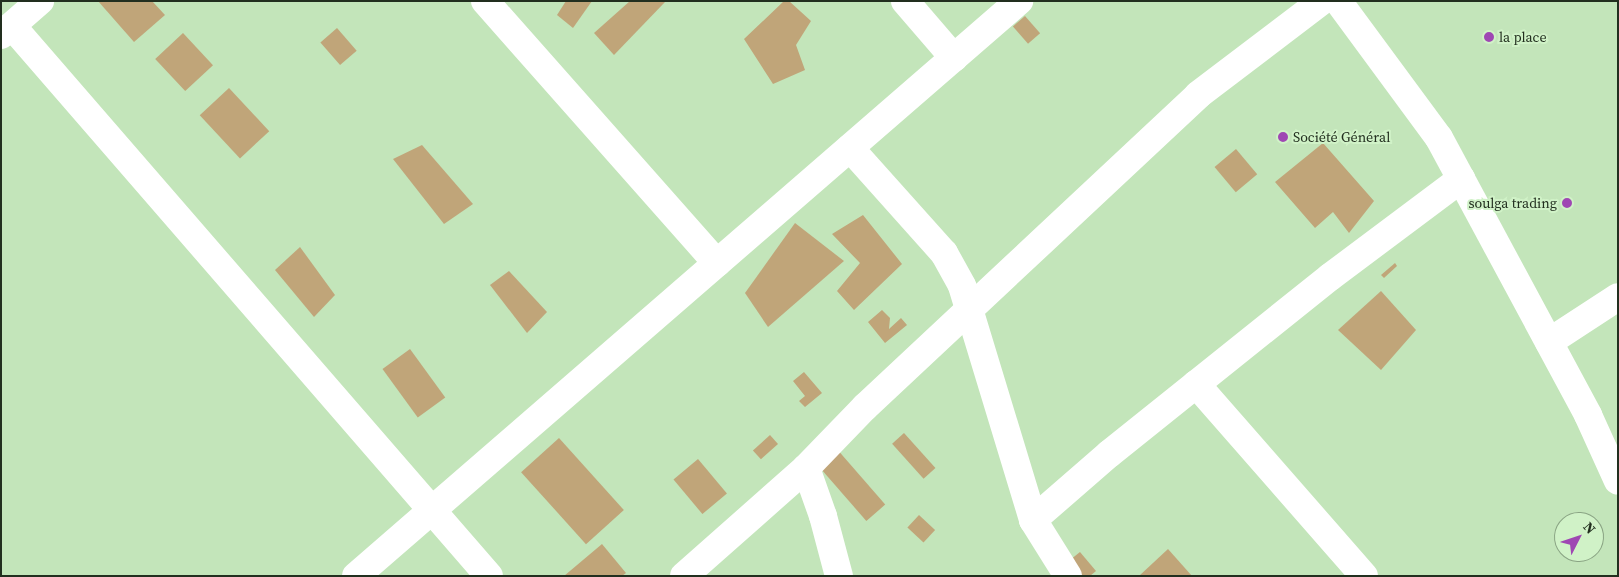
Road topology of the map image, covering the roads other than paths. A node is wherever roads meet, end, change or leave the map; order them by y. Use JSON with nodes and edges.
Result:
{"nodes":[{"id":1,"x":40,"y":1,"type":"edge"},
{"id":2,"x":485,"y":1,"type":"edge"},
{"id":3,"x":905,"y":1,"type":"edge"},
{"id":4,"x":1019,"y":1,"type":"edge"},
{"id":5,"x":1322,"y":1,"type":"edge"},
{"id":6,"x":1338,"y":1,"type":"edge"},
{"id":7,"x":6,"y":31,"type":"edge"},
{"id":8,"x":954,"y":58,"type":"junction"},
{"id":9,"x":850,"y":148,"type":"junction"},
{"id":10,"x":1461,"y":179,"type":"junction"},
{"id":11,"x":717,"y":263,"type":"junction"},
{"id":12,"x":1618,"y":297,"type":"edge"},
{"id":13,"x":968,"y":312,"type":"junction"},
{"id":14,"x":1549,"y":342,"type":"junction"},
{"id":15,"x":1196,"y":384,"type":"junction"},
{"id":16,"x":806,"y":468,"type":"junction"},
{"id":17,"x":1618,"y":481,"type":"edge"},
{"id":18,"x":432,"y":510,"type":"junction"},
{"id":19,"x":1033,"y":520,"type":"junction"},
{"id":20,"x":356,"y":576,"type":"edge"},
{"id":21,"x":489,"y":576,"type":"edge"},
{"id":22,"x":684,"y":576,"type":"edge"},
{"id":23,"x":839,"y":576,"type":"edge"},
{"id":24,"x":1068,"y":576,"type":"edge"},
{"id":25,"x":1364,"y":576,"type":"edge"}],
"edges":[{"from":1,"to":7,"type":"street"},
{"from":2,"to":11,"type":"street"},
{"from":3,"to":8,"type":"street"},
{"from":4,"to":8,"type":"street"},
{"from":5,"to":13,"type":"street"},
{"from":6,"to":10,"type":"street"},
{"from":7,"to":18,"type":"street"},
{"from":8,"to":9,"type":"street"},
{"from":9,"to":11,"type":"street"},
{"from":9,"to":13,"type":"street"},
{"from":10,"to":14,"type":"street"},
{"from":10,"to":15,"type":"street"},
{"from":11,"to":18,"type":"street"},
{"from":12,"to":14,"type":"street"},
{"from":13,"to":16,"type":"street"},
{"from":13,"to":19,"type":"street"},
{"from":14,"to":17,"type":"street"},
{"from":15,"to":19,"type":"street"},
{"from":15,"to":25,"type":"street"},
{"from":16,"to":22,"type":"street"},
{"from":16,"to":23,"type":"street"},
{"from":18,"to":20,"type":"street"},
{"from":18,"to":21,"type":"street"},
{"from":19,"to":24,"type":"street"}]}
